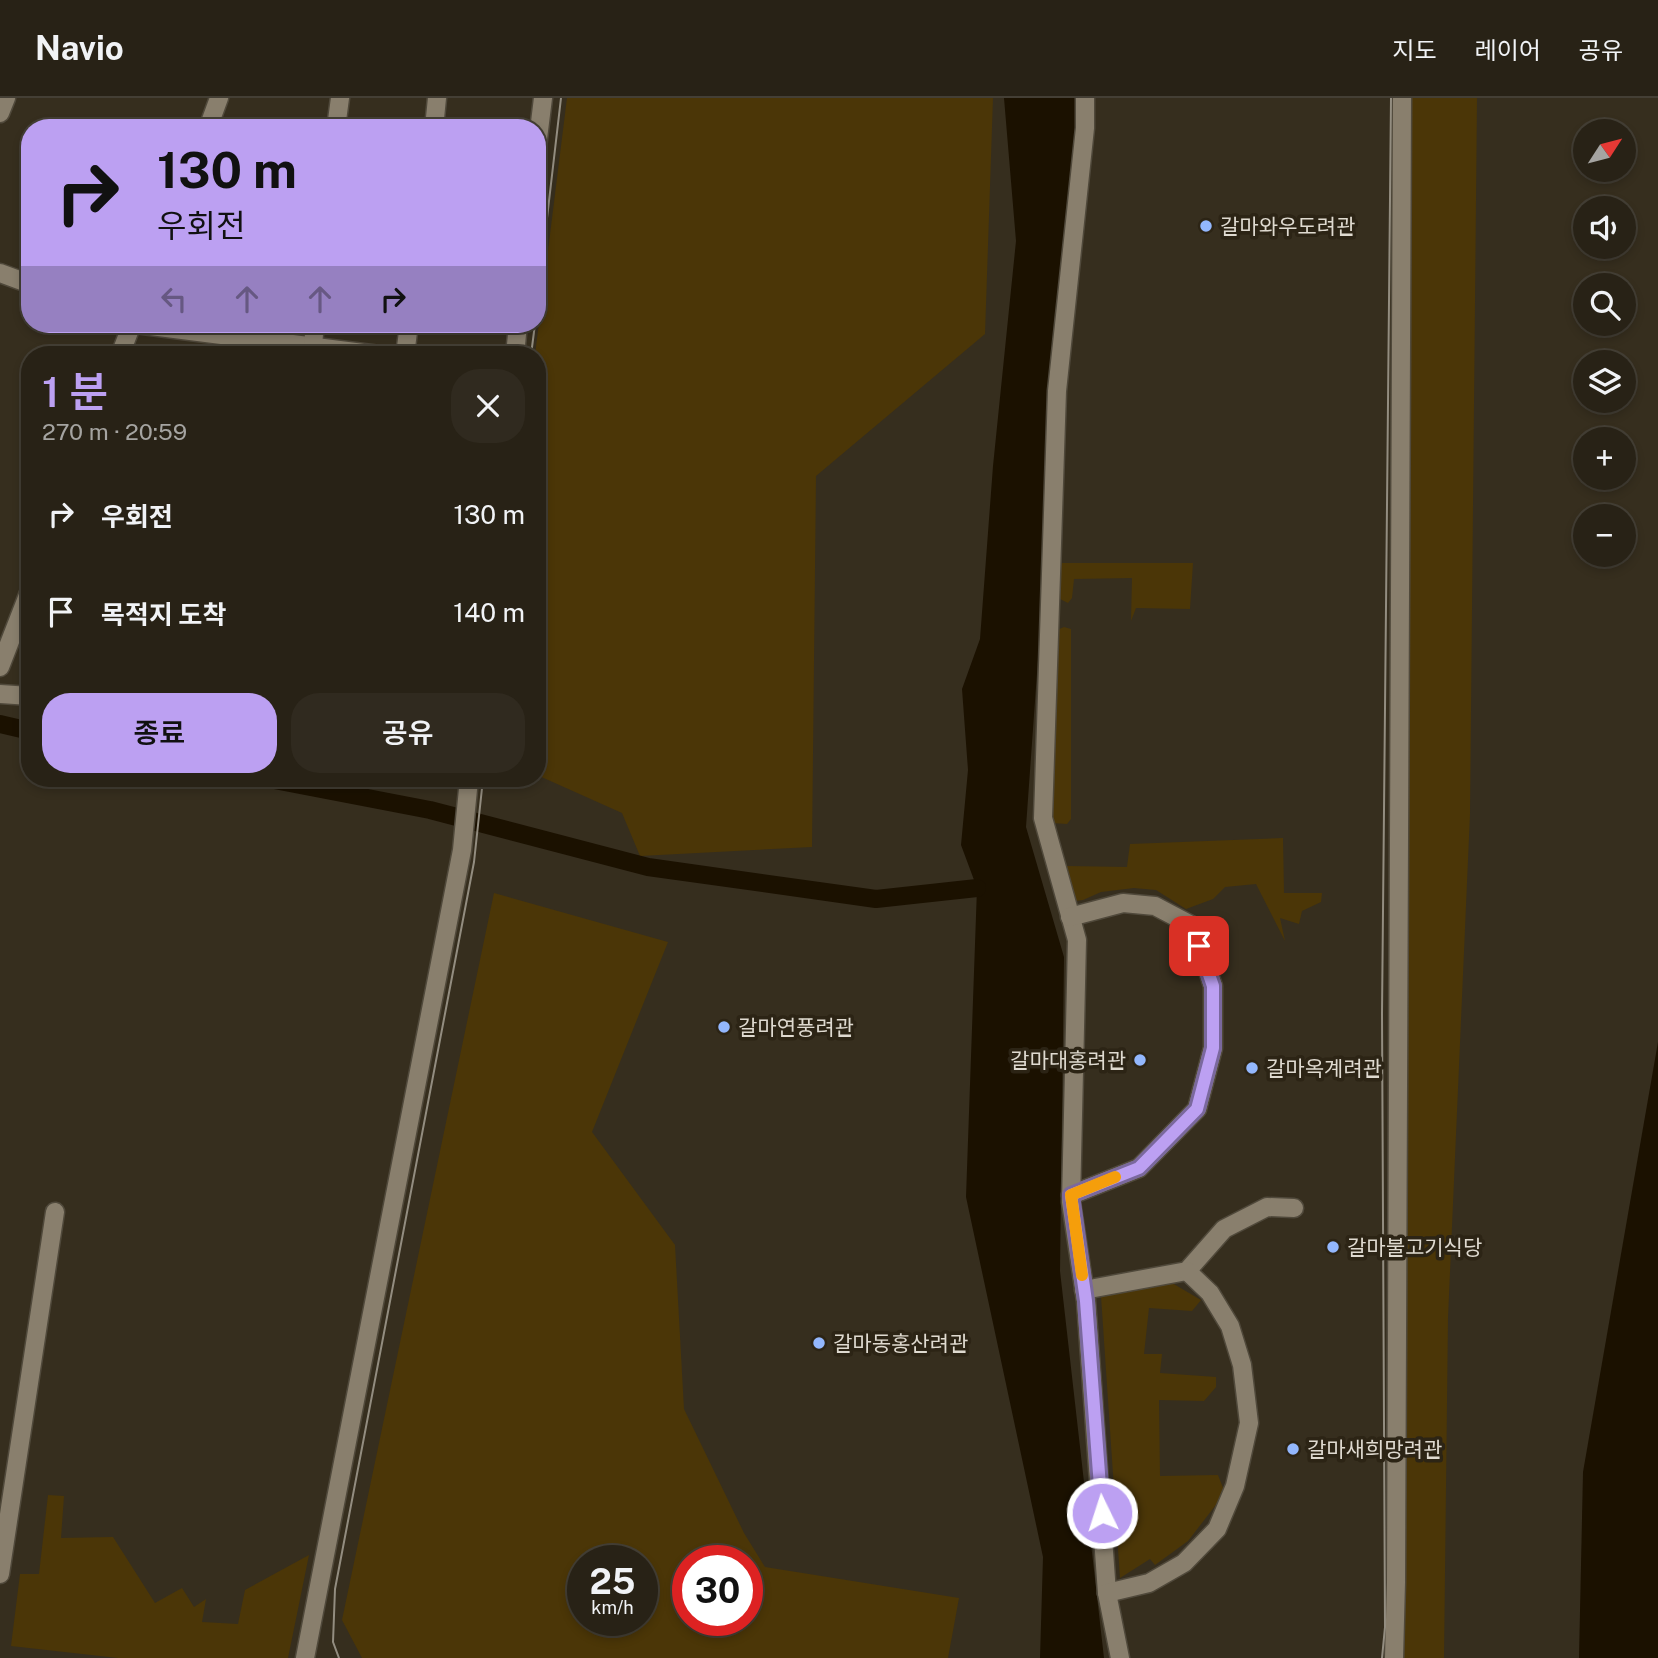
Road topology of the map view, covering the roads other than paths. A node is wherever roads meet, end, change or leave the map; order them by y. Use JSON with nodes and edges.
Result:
{"nodes":[{"id":1,"x":6,"y":98,"type":"edge"},
{"id":2,"x":219,"y":98,"type":"edge"},
{"id":3,"x":340,"y":98,"type":"edge"},
{"id":4,"x":438,"y":98,"type":"edge"},
{"id":5,"x":542,"y":98,"type":"edge"},
{"id":6,"x":1085,"y":98,"type":"edge"},
{"id":7,"x":1402,"y":98,"type":"edge"},
{"id":8,"x":0,"y":113,"type":"edge"},
{"id":9,"x":211,"y":119,"type":"edge"},
{"id":10,"x":337,"y":119,"type":"edge"},
{"id":11,"x":435,"y":119,"type":"edge"},
{"id":12,"x":540,"y":119,"type":"edge"},
{"id":13,"x":0,"y":273,"type":"edge"},
{"id":14,"x":21,"y":281,"type":"edge"},
{"id":15,"x":193,"y":333,"type":"edge"},
{"id":16,"x":279,"y":346,"type":"edge"},
{"id":17,"x":21,"y":613,"type":"edge"},
{"id":18,"x":0,"y":667,"type":"edge"},
{"id":19,"x":0,"y":694,"type":"edge"},
{"id":20,"x":21,"y":695,"type":"edge"},
{"id":21,"x":468,"y":787,"type":"edge"},
{"id":22,"x":1070,"y":917,"type":"junction"},
{"id":23,"x":1071,"y":1195,"type":"junction"},
{"id":24,"x":1294,"y":1208,"type":"dead end"},
{"id":25,"x":55,"y":1212,"type":"dead end"},
{"id":26,"x":1186,"y":1271,"type":"junction"},
{"id":27,"x":1084,"y":1290,"type":"junction"},
{"id":28,"x":0,"y":1574,"type":"edge"},
{"id":29,"x":1108,"y":1593,"type":"junction"},
{"id":30,"x":305,"y":1658,"type":"edge"},
{"id":31,"x":1120,"y":1658,"type":"edge"},
{"id":32,"x":1394,"y":1658,"type":"edge"}],
"edges":[{"from":1,"to":8,"type":"street"},
{"from":2,"to":9,"type":"street"},
{"from":3,"to":10,"type":"street"},
{"from":4,"to":11,"type":"street"},
{"from":5,"to":12,"type":"street"},
{"from":6,"to":22,"type":"street"},
{"from":7,"to":32,"type":"street"},
{"from":13,"to":14,"type":"street"},
{"from":15,"to":16,"type":"street"},
{"from":17,"to":18,"type":"street"},
{"from":19,"to":20,"type":"street"},
{"from":21,"to":30,"type":"street"},
{"from":22,"to":23,"type":"street"},
{"from":22,"to":23,"type":"street"},
{"from":23,"to":27,"type":"street"},
{"from":24,"to":26,"type":"street"},
{"from":25,"to":28,"type":"street"},
{"from":26,"to":27,"type":"street"},
{"from":26,"to":29,"type":"street"},
{"from":27,"to":29,"type":"street"},
{"from":29,"to":31,"type":"street"}]}
